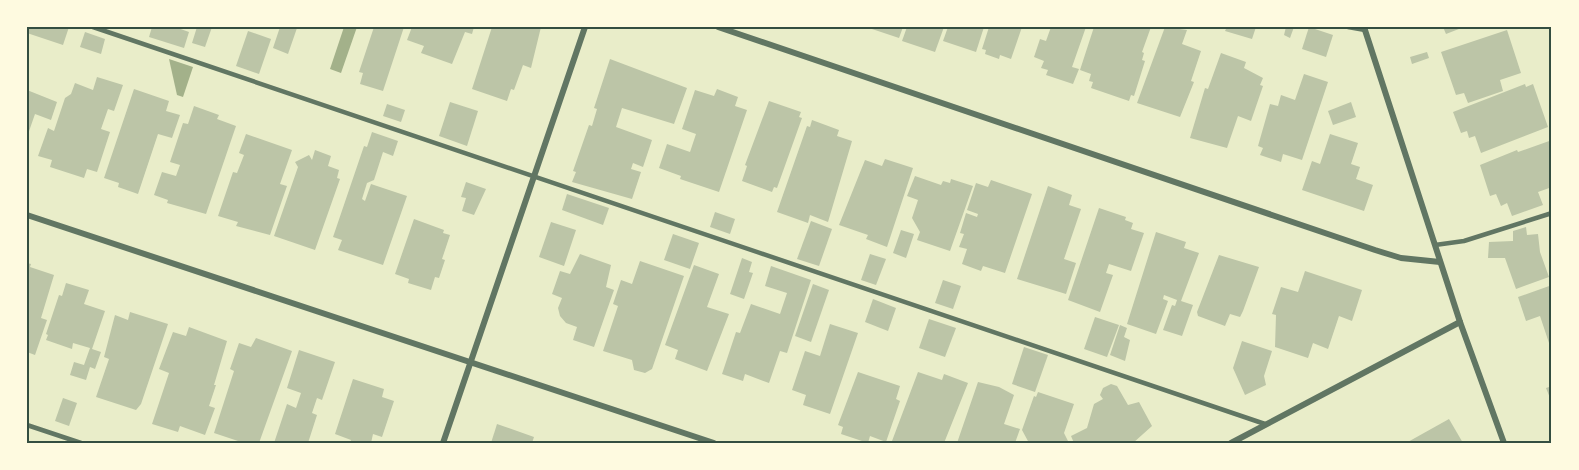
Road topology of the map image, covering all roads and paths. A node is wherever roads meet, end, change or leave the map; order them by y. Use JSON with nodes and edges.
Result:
{"nodes":[{"id":1,"x":93,"y":27,"type":"edge"},
{"id":2,"x":585,"y":27,"type":"edge"},
{"id":3,"x":718,"y":27,"type":"edge"},
{"id":4,"x":1348,"y":27,"type":"edge"},
{"id":5,"x":1364,"y":28,"type":"edge"},
{"id":6,"x":534,"y":176,"type":"junction"},
{"id":7,"x":1552,"y":213,"type":"edge"},
{"id":8,"x":27,"y":215,"type":"edge"},
{"id":9,"x":1435,"y":245,"type":"junction"},
{"id":10,"x":1440,"y":262,"type":"junction"},
{"id":11,"x":1460,"y":322,"type":"junction"},
{"id":12,"x":470,"y":362,"type":"junction"},
{"id":13,"x":1265,"y":424,"type":"junction"},
{"id":14,"x":27,"y":425,"type":"edge"},
{"id":15,"x":81,"y":443,"type":"edge"},
{"id":16,"x":443,"y":443,"type":"edge"},
{"id":17,"x":714,"y":443,"type":"edge"},
{"id":18,"x":1231,"y":443,"type":"edge"},
{"id":19,"x":1504,"y":443,"type":"edge"}],
"edges":[{"from":1,"to":6,"type":"lane"},
{"from":2,"to":6,"type":"street"},
{"from":3,"to":10,"type":"street"},
{"from":4,"to":5,"type":"lane"},
{"from":5,"to":9,"type":"street"},
{"from":6,"to":12,"type":"street"},
{"from":6,"to":13,"type":"lane"},
{"from":7,"to":9,"type":"lane"},
{"from":8,"to":12,"type":"street"},
{"from":9,"to":10,"type":"street"},
{"from":10,"to":11,"type":"street"},
{"from":11,"to":13,"type":"street"},
{"from":11,"to":19,"type":"street"},
{"from":12,"to":16,"type":"street"},
{"from":12,"to":17,"type":"street"},
{"from":13,"to":18,"type":"street"},
{"from":14,"to":15,"type":"lane"}]}
